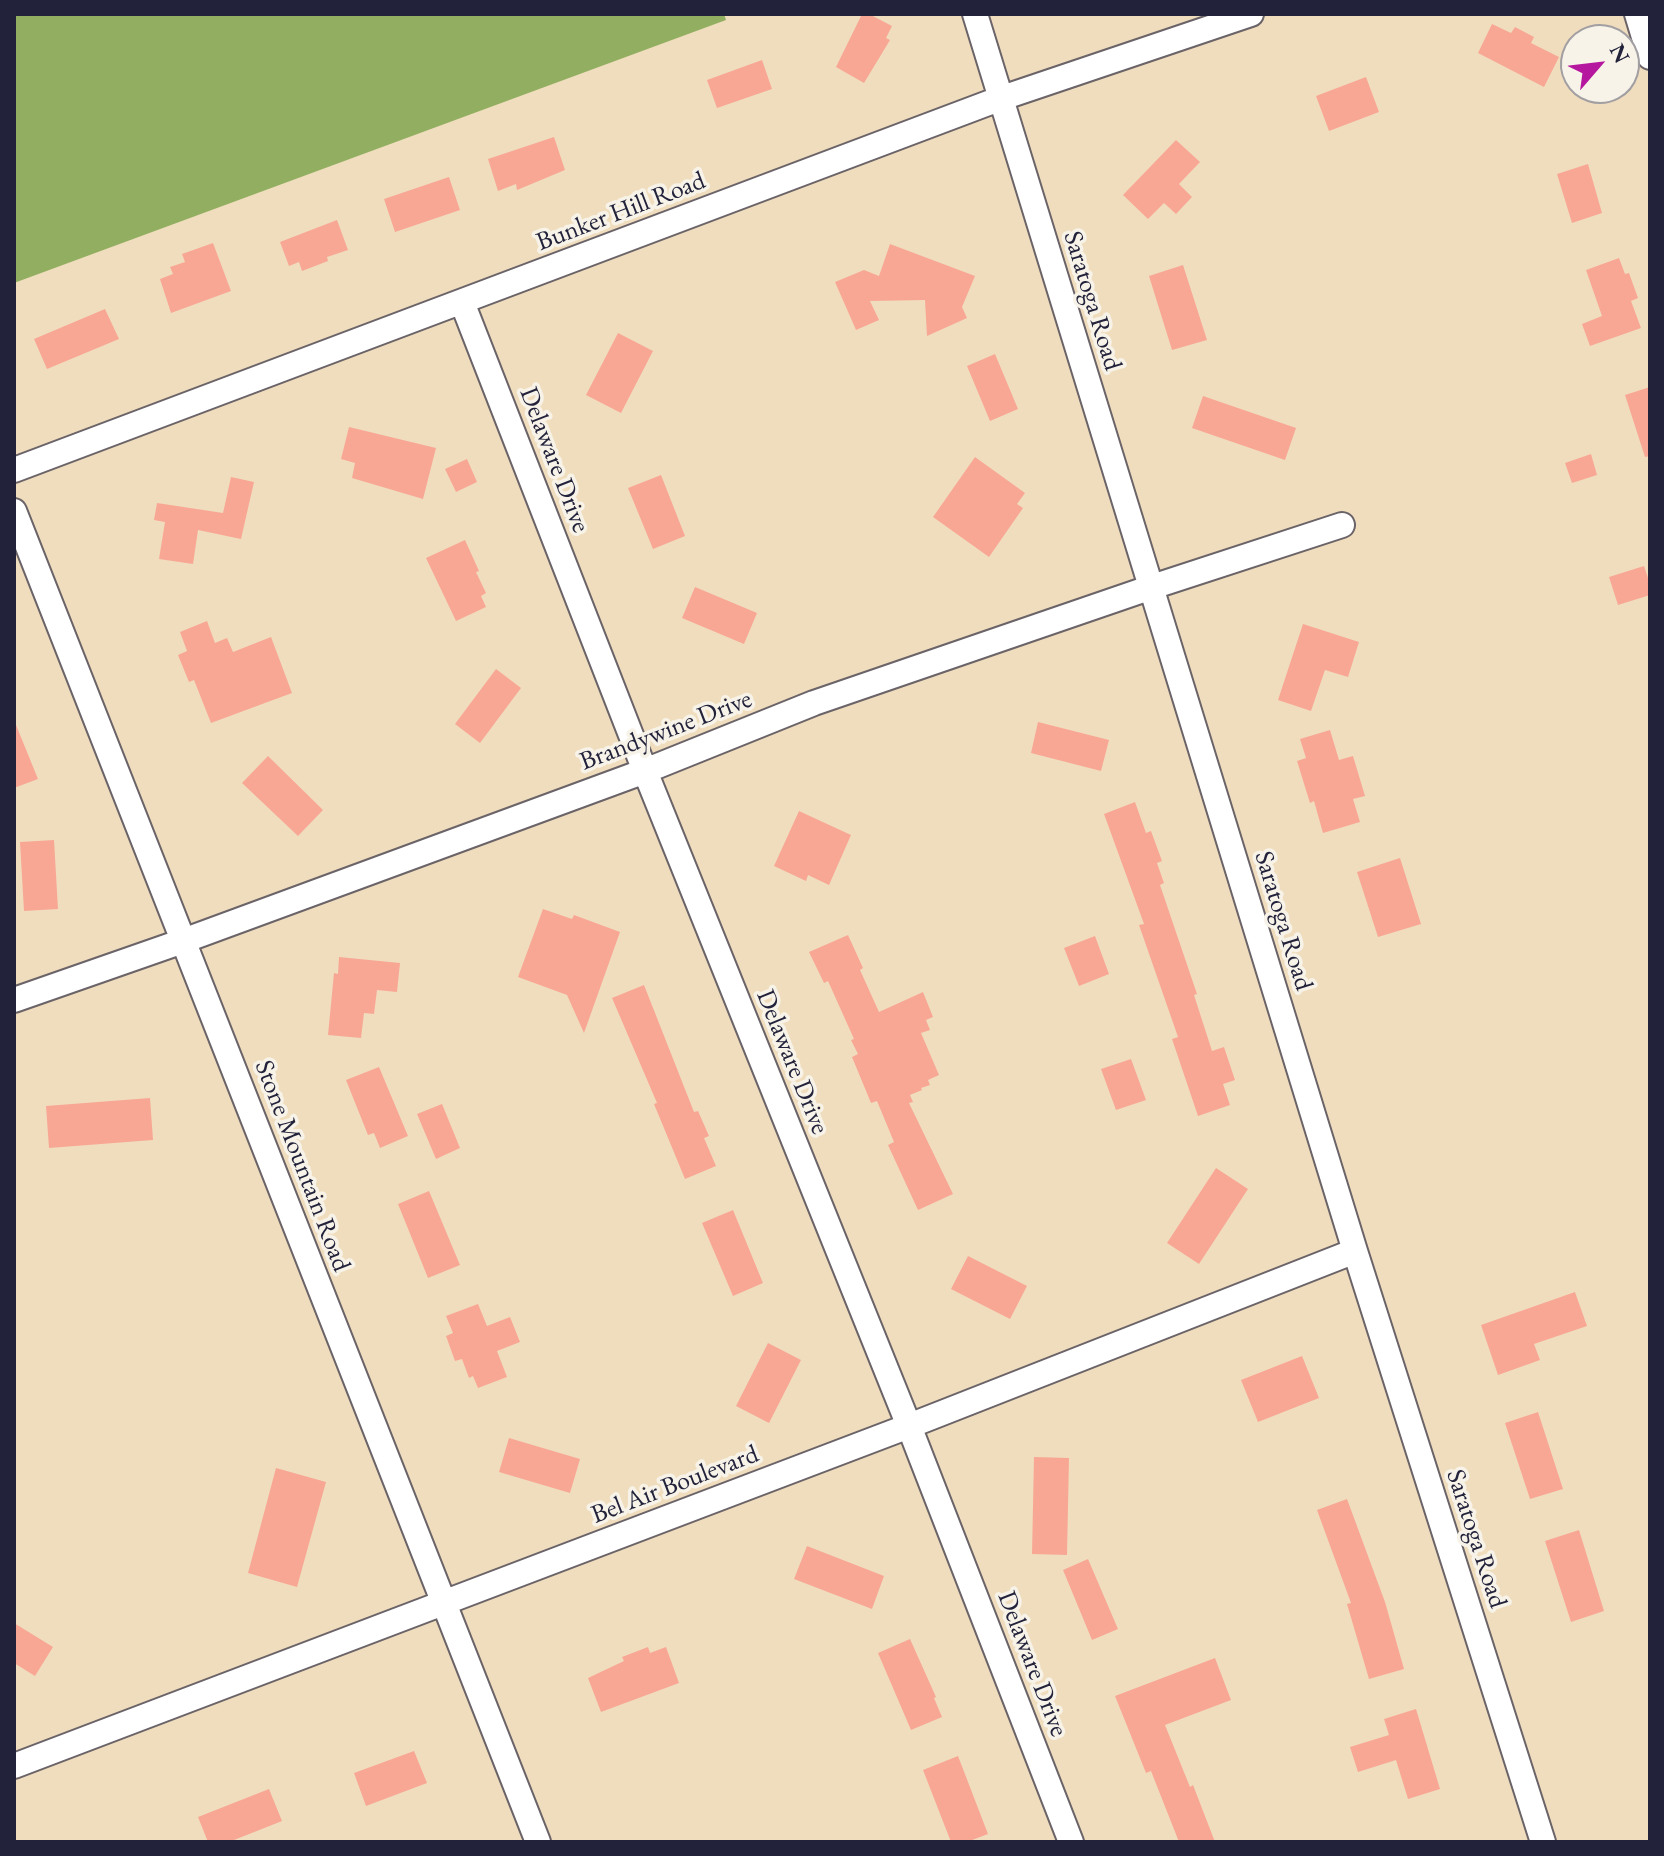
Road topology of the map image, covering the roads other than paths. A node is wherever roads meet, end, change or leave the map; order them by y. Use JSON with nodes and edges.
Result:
{"nodes":[{"id":1,"x":975,"y":14,"type":"edge"},
{"id":2,"x":1251,"y":14,"type":"edge"},
{"id":3,"x":1637,"y":14,"type":"edge"},
{"id":4,"x":1650,"y":57,"type":"edge"},
{"id":5,"x":999,"y":99,"type":"junction"},
{"id":6,"x":462,"y":302,"type":"junction"},
{"id":7,"x":14,"y":470,"type":"edge"},
{"id":8,"x":14,"y":511,"type":"edge"},
{"id":9,"x":1342,"y":525,"type":"dead end"},
{"id":10,"x":1152,"y":587,"type":"junction"},
{"id":11,"x":645,"y":771,"type":"junction"},
{"id":12,"x":183,"y":941,"type":"junction"},
{"id":13,"x":14,"y":1000,"type":"edge"},
{"id":14,"x":1355,"y":1251,"type":"junction"},
{"id":15,"x":909,"y":1426,"type":"junction"},
{"id":16,"x":444,"y":1603,"type":"junction"},
{"id":17,"x":14,"y":1766,"type":"edge"},
{"id":18,"x":538,"y":1842,"type":"edge"},
{"id":19,"x":1071,"y":1842,"type":"edge"},
{"id":20,"x":1543,"y":1842,"type":"edge"}],
"edges":[{"from":1,"to":5,"type":"street","name":"Saratoga Road"},
{"from":2,"to":5,"type":"street","name":"Bunker Hill Road"},
{"from":3,"to":4,"type":"street"},
{"from":5,"to":6,"type":"street","name":"Bunker Hill Road"},
{"from":5,"to":10,"type":"street","name":"Saratoga Road"},
{"from":6,"to":7,"type":"street","name":"Bunker Hill Road"},
{"from":6,"to":11,"type":"street","name":"Delaware Drive"},
{"from":8,"to":12,"type":"street","name":"Stone Mountain Road"},
{"from":9,"to":10,"type":"street","name":"Brandywine Drive"},
{"from":10,"to":11,"type":"street","name":"Brandywine Drive"},
{"from":10,"to":14,"type":"street","name":"Saratoga Road"},
{"from":11,"to":12,"type":"street","name":"Brandywine Drive"},
{"from":11,"to":15,"type":"street","name":"Delaware Drive"},
{"from":12,"to":13,"type":"street","name":"Brandywine Drive"},
{"from":12,"to":16,"type":"street","name":"Stone Mountain Road"},
{"from":14,"to":15,"type":"street","name":"Bel Air Boulevard"},
{"from":14,"to":20,"type":"street","name":"Saratoga Road"},
{"from":15,"to":16,"type":"street","name":"Bel Air Boulevard"},
{"from":15,"to":19,"type":"street","name":"Delaware Drive"},
{"from":16,"to":17,"type":"street","name":"Bel Air Boulevard"},
{"from":16,"to":18,"type":"street","name":"Stone Mountain Road"}]}
